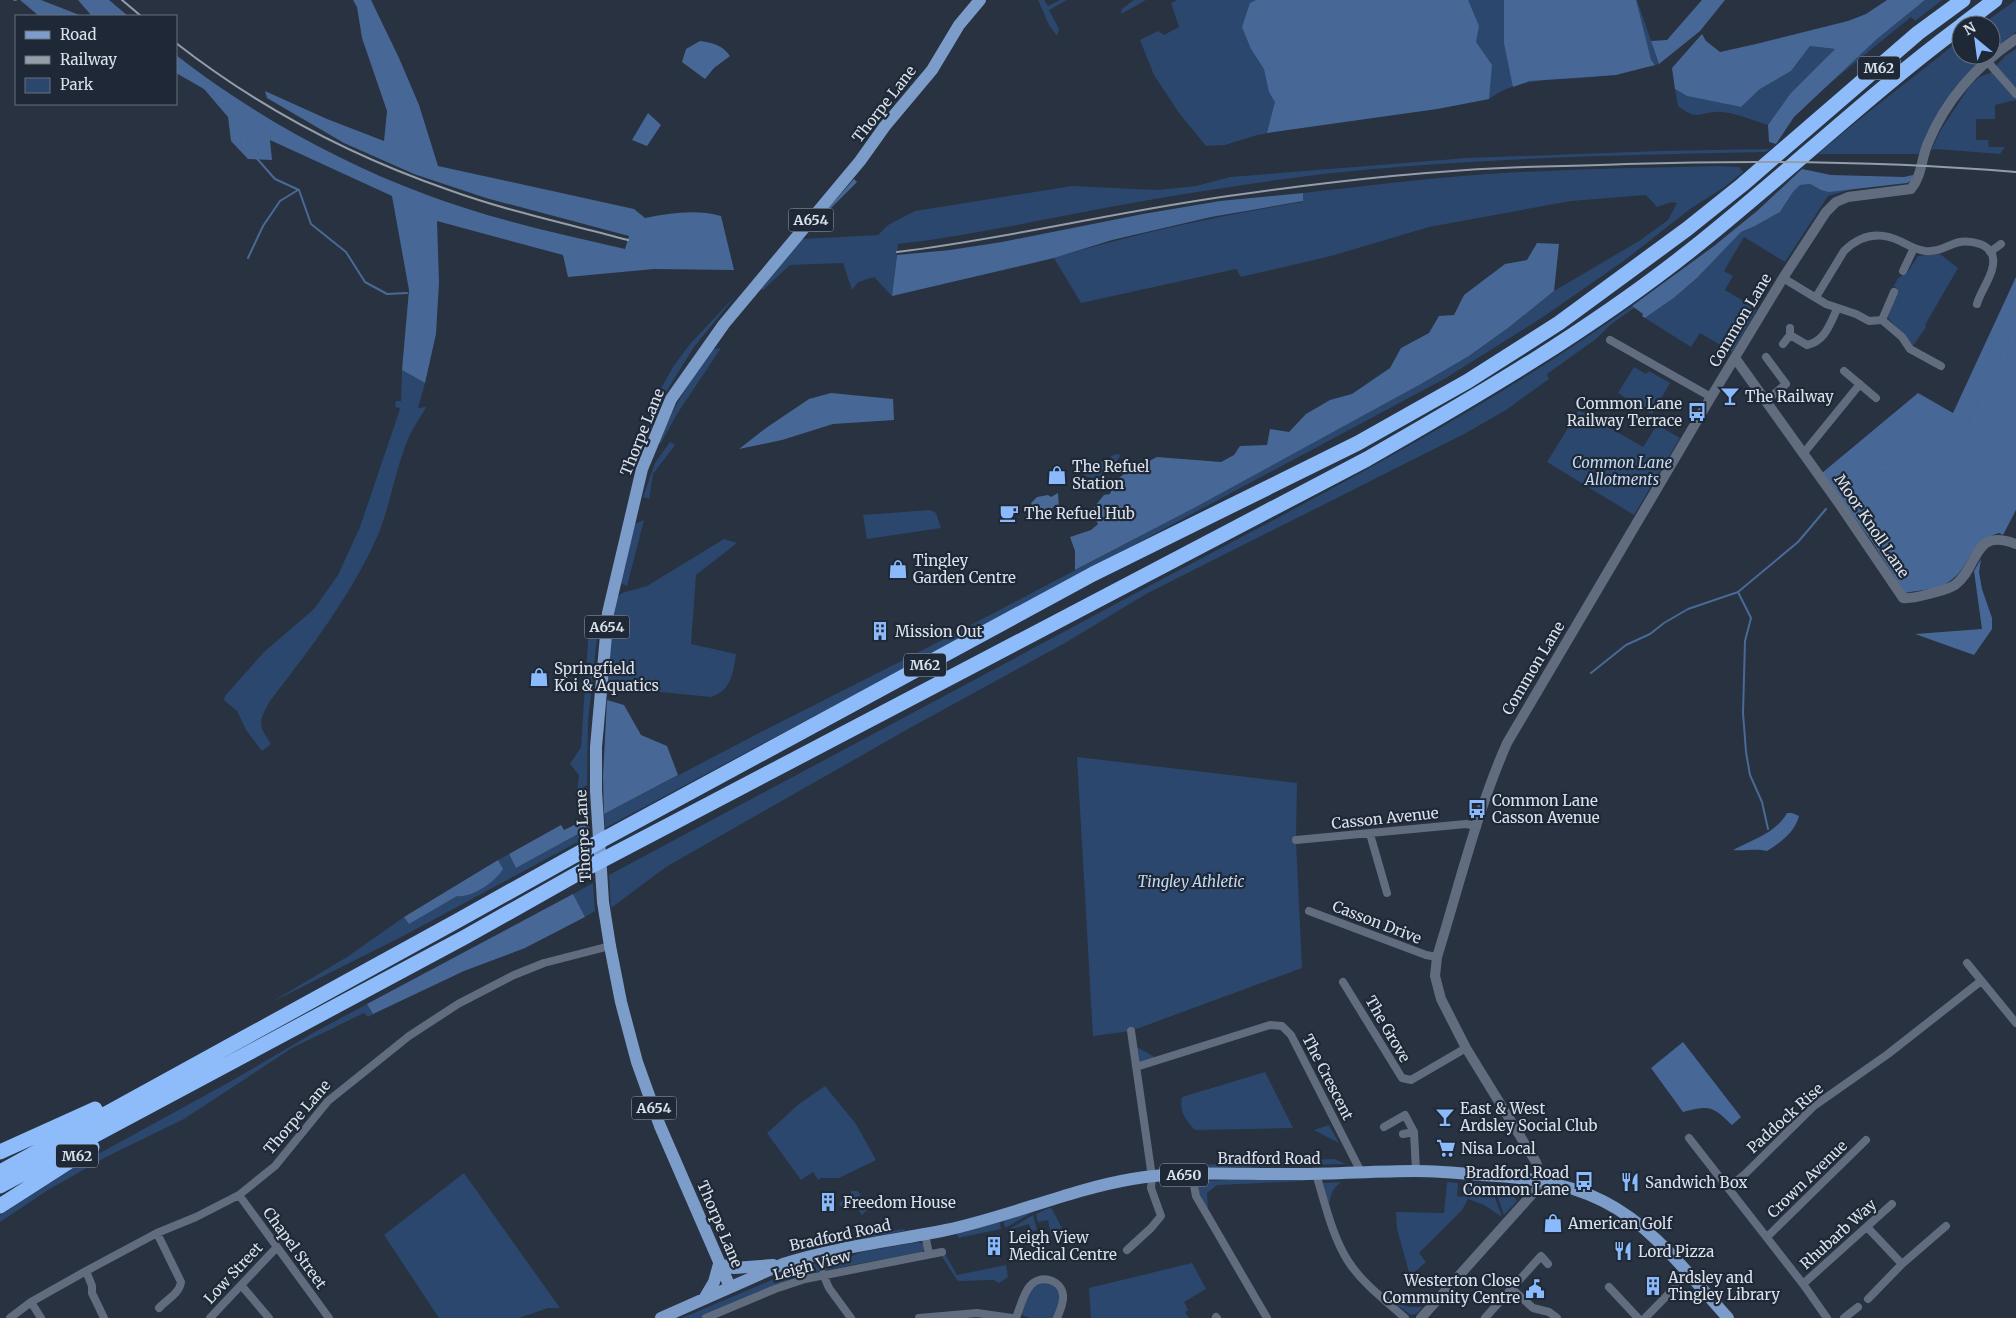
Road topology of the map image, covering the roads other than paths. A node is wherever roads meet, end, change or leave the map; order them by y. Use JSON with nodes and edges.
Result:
{"nodes":[{"id":1,"x":980,"y":0,"type":"edge"},
{"id":2,"x":1963,"y":0,"type":"edge"},
{"id":3,"x":1995,"y":0,"type":"edge"},
{"id":4,"x":1975,"y":15,"type":"edge"},
{"id":5,"x":1951,"y":33,"type":"edge"},
{"id":6,"x":2016,"y":39,"type":"edge"},
{"id":7,"x":2001,"y":50,"type":"edge"},
{"id":8,"x":1983,"y":65,"type":"edge"},
{"id":9,"x":1991,"y":65,"type":"edge"},
{"id":10,"x":2016,"y":94,"type":"edge"},
{"id":11,"x":2001,"y":244,"type":"dead end"},
{"id":12,"x":1914,"y":248,"type":"junction"},
{"id":13,"x":1990,"y":252,"type":"junction"},
{"id":14,"x":1903,"y":271,"type":"dead end"},
{"id":15,"x":1783,"y":278,"type":"junction"},
{"id":16,"x":1894,"y":292,"type":"dead end"},
{"id":17,"x":1816,"y":297,"type":"junction"},
{"id":18,"x":1977,"y":304,"type":"dead end"},
{"id":19,"x":1837,"y":309,"type":"junction"},
{"id":20,"x":1882,"y":320,"type":"junction"},
{"id":21,"x":1610,"y":340,"type":"dead end"},
{"id":22,"x":1783,"y":344,"type":"dead end"},
{"id":23,"x":1766,"y":357,"type":"dead end"},
{"id":24,"x":1735,"y":358,"type":"junction"},
{"id":25,"x":1941,"y":366,"type":"dead end"},
{"id":26,"x":1844,"y":372,"type":"dead end"},
{"id":27,"x":1860,"y":384,"type":"junction"},
{"id":28,"x":1711,"y":397,"type":"junction"},
{"id":29,"x":1876,"y":398,"type":"dead end"},
{"id":30,"x":1766,"y":401,"type":"junction"},
{"id":31,"x":1803,"y":454,"type":"junction"},
{"id":32,"x":2016,"y":544,"type":"edge"},
{"id":33,"x":1477,"y":826,"type":"junction"},
{"id":34,"x":1370,"y":834,"type":"junction"},
{"id":35,"x":1296,"y":840,"type":"dead end"},
{"id":36,"x":1387,"y":893,"type":"dead end"},
{"id":37,"x":1309,"y":911,"type":"dead end"},
{"id":38,"x":610,"y":946,"type":"junction"},
{"id":39,"x":1437,"y":957,"type":"junction"},
{"id":40,"x":1967,"y":962,"type":"dead end"},
{"id":41,"x":1981,"y":981,"type":"junction"},
{"id":42,"x":1343,"y":982,"type":"dead end"},
{"id":43,"x":2016,"y":1023,"type":"edge"},
{"id":44,"x":1131,"y":1031,"type":"dead end"},
{"id":45,"x":1466,"y":1048,"type":"junction"},
{"id":46,"x":1136,"y":1067,"type":"junction"},
{"id":47,"x":155,"y":1087,"type":"junction"},
{"id":48,"x":152,"y":1104,"type":"junction"},
{"id":49,"x":1384,"y":1127,"type":"dead end"},
{"id":50,"x":1414,"y":1132,"type":"junction"},
{"id":51,"x":1403,"y":1134,"type":"dead end"},
{"id":52,"x":1689,"y":1138,"type":"dead end"},
{"id":53,"x":1866,"y":1140,"type":"dead end"},
{"id":54,"x":0,"y":1152,"type":"edge"},
{"id":55,"x":1416,"y":1171,"type":"junction"},
{"id":56,"x":0,"y":1172,"type":"edge"},
{"id":57,"x":1361,"y":1172,"type":"junction"},
{"id":58,"x":1316,"y":1174,"type":"junction"},
{"id":59,"x":1192,"y":1175,"type":"junction"},
{"id":60,"x":1152,"y":1177,"type":"junction"},
{"id":61,"x":1543,"y":1182,"type":"junction"},
{"id":62,"x":0,"y":1186,"type":"edge"},
{"id":63,"x":1728,"y":1188,"type":"junction"},
{"id":64,"x":239,"y":1195,"type":"junction"},
{"id":65,"x":1892,"y":1204,"type":"dead end"},
{"id":66,"x":0,"y":1206,"type":"edge"},
{"id":67,"x":1946,"y":1226,"type":"dead end"},
{"id":68,"x":1867,"y":1227,"type":"junction"},
{"id":69,"x":157,"y":1233,"type":"junction"},
{"id":70,"x":925,"y":1234,"type":"junction"},
{"id":71,"x":1767,"y":1237,"type":"junction"},
{"id":72,"x":277,"y":1247,"type":"junction"},
{"id":73,"x":1127,"y":1250,"type":"dead end"},
{"id":74,"x":942,"y":1252,"type":"dead end"},
{"id":75,"x":929,"y":1254,"type":"junction"},
{"id":76,"x":719,"y":1264,"type":"junction"},
{"id":77,"x":783,"y":1264,"type":"junction"},
{"id":78,"x":1548,"y":1264,"type":"dead end"},
{"id":79,"x":1902,"y":1264,"type":"junction"},
{"id":80,"x":86,"y":1271,"type":"junction"},
{"id":81,"x":1689,"y":1273,"type":"junction"},
{"id":82,"x":823,"y":1274,"type":"junction"},
{"id":83,"x":1803,"y":1284,"type":"junction"},
{"id":84,"x":241,"y":1285,"type":"junction"},
{"id":85,"x":730,"y":1287,"type":"junction"},
{"id":86,"x":1609,"y":1287,"type":"dead end"},
{"id":87,"x":1512,"y":1289,"type":"junction"},
{"id":88,"x":1868,"y":1298,"type":"dead end"},
{"id":89,"x":704,"y":1299,"type":"junction"},
{"id":90,"x":31,"y":1302,"type":"junction"},
{"id":91,"x":1858,"y":1307,"type":"dead end"},
{"id":92,"x":159,"y":1308,"type":"dead end"},
{"id":93,"x":10,"y":1318,"type":"edge"},
{"id":94,"x":41,"y":1318,"type":"edge"},
{"id":95,"x":104,"y":1318,"type":"edge"},
{"id":96,"x":210,"y":1318,"type":"edge"},
{"id":97,"x":269,"y":1318,"type":"edge"},
{"id":98,"x":329,"y":1318,"type":"edge"},
{"id":99,"x":661,"y":1318,"type":"edge"},
{"id":100,"x":706,"y":1318,"type":"edge"},
{"id":101,"x":851,"y":1318,"type":"edge"},
{"id":102,"x":919,"y":1318,"type":"edge"},
{"id":103,"x":1012,"y":1318,"type":"edge"},
{"id":104,"x":1016,"y":1318,"type":"edge"},
{"id":105,"x":1057,"y":1318,"type":"edge"},
{"id":106,"x":1267,"y":1318,"type":"edge"},
{"id":107,"x":1405,"y":1318,"type":"edge"},
{"id":108,"x":1421,"y":1318,"type":"edge"},
{"id":109,"x":1485,"y":1318,"type":"edge"},
{"id":110,"x":1557,"y":1318,"type":"edge"},
{"id":111,"x":1638,"y":1318,"type":"edge"},
{"id":112,"x":1645,"y":1318,"type":"edge"},
{"id":113,"x":1728,"y":1318,"type":"edge"},
{"id":114,"x":1827,"y":1318,"type":"edge"},
{"id":115,"x":1844,"y":1318,"type":"edge"}],
"edges":[{"from":1,"to":38,"type":"main road","name":"Thorpe Lane","number":"A654"},
{"from":2,"to":47,"type":"highway","number":"M62"},
{"from":3,"to":4,"type":"highway","number":"M62"},
{"from":5,"to":48,"type":"highway","number":"M62"},
{"from":6,"to":7,"type":"street"},
{"from":8,"to":15,"type":"street","name":"Common Lane"},
{"from":9,"to":10,"type":"street"},
{"from":11,"to":13,"type":"street"},
{"from":12,"to":13,"type":"street"},
{"from":12,"to":14,"type":"street"},
{"from":12,"to":17,"type":"street"},
{"from":13,"to":18,"type":"street"},
{"from":15,"to":17,"type":"street"},
{"from":15,"to":24,"type":"street","name":"Common Lane"},
{"from":16,"to":20,"type":"street"},
{"from":17,"to":19,"type":"street"},
{"from":19,"to":20,"type":"street"},
{"from":19,"to":22,"type":"street"},
{"from":20,"to":25,"type":"street"},
{"from":21,"to":28,"type":"street"},
{"from":23,"to":30,"type":"street"},
{"from":24,"to":28,"type":"street","name":"Common Lane"},
{"from":24,"to":30,"type":"street","name":"Moor Knoll Lane"},
{"from":26,"to":27,"type":"street"},
{"from":27,"to":29,"type":"street"},
{"from":27,"to":31,"type":"street"},
{"from":28,"to":33,"type":"street","name":"Common Lane"},
{"from":30,"to":31,"type":"street","name":"Moor Knoll Lane"},
{"from":31,"to":32,"type":"street","name":"Moor Knoll Lane"},
{"from":33,"to":34,"type":"street","name":"Casson Avenue"},
{"from":33,"to":39,"type":"street","name":"Common Lane"},
{"from":34,"to":35,"type":"street","name":"Casson Avenue"},
{"from":34,"to":36,"type":"street"},
{"from":37,"to":39,"type":"street","name":"Casson Drive"},
{"from":38,"to":64,"type":"street","name":"Thorpe Lane"},
{"from":38,"to":76,"type":"main road","name":"Thorpe Lane","number":"A654"},
{"from":39,"to":45,"type":"street","name":"Common Lane"},
{"from":40,"to":41,"type":"street"},
{"from":41,"to":43,"type":"street"},
{"from":41,"to":63,"type":"street","name":"Paddock Rise"},
{"from":42,"to":45,"type":"street","name":"The Grove"},
{"from":44,"to":46,"type":"street"},
{"from":45,"to":61,"type":"street","name":"Common Lane"},
{"from":46,"to":57,"type":"street","name":"The Crescent"},
{"from":46,"to":60,"type":"street"},
{"from":47,"to":54,"type":"highway","number":"M62"},
{"from":47,"to":56,"type":"highway","number":"M62"},
{"from":48,"to":62,"type":"highway","number":"M62"},
{"from":48,"to":66,"type":"highway","number":"M62"},
{"from":49,"to":50,"type":"street"},
{"from":50,"to":51,"type":"street"},
{"from":50,"to":55,"type":"street"},
{"from":52,"to":63,"type":"street"},
{"from":53,"to":71,"type":"street","name":"Crown Avenue"},
{"from":55,"to":57,"type":"main road","name":"Bradford Road","number":"A650"},
{"from":55,"to":61,"type":"main road","name":"Bradford Road","number":"A650"},
{"from":57,"to":58,"type":"main road","name":"Bradford Road","number":"A650"},
{"from":58,"to":59,"type":"main road","name":"Bradford Road","number":"A650"},
{"from":58,"to":107,"type":"street"},
{"from":59,"to":60,"type":"main road","name":"Bradford Road","number":"A650"},
{"from":59,"to":106,"type":"street"},
{"from":60,"to":70,"type":"main road","name":"Bradford Road","number":"A650"},
{"from":60,"to":73,"type":"street"},
{"from":61,"to":81,"type":"main road","name":"Bradford Road","number":"A650"},
{"from":61,"to":108,"type":"street"},
{"from":63,"to":71,"type":"street"},
{"from":64,"to":69,"type":"street","name":"Thorpe Lane"},
{"from":64,"to":72,"type":"street","name":"Chapel Street"},
{"from":65,"to":68,"type":"street","name":"Rhubarb Way"},
{"from":67,"to":79,"type":"street"},
{"from":68,"to":79,"type":"street"},
{"from":68,"to":83,"type":"street","name":"Rhubarb Way"},
{"from":69,"to":80,"type":"street","name":"Thorpe Lane"},
{"from":69,"to":92,"type":"street"},
{"from":70,"to":75,"type":"street"},
{"from":70,"to":77,"type":"main road","name":"Bradford Road","number":"A650"},
{"from":71,"to":83,"type":"street"},
{"from":72,"to":84,"type":"street","name":"Low Street"},
{"from":72,"to":98,"type":"street","name":"Chapel Street"},
{"from":74,"to":75,"type":"street","name":"Leigh View"},
{"from":75,"to":82,"type":"street","name":"Leigh View"},
{"from":76,"to":77,"type":"main road"},
{"from":76,"to":85,"type":"main road","name":"Thorpe Lane","number":"A654"},
{"from":76,"to":89,"type":"main road"},
{"from":77,"to":85,"type":"main road","name":"Bradford Road","number":"A650"},
{"from":78,"to":87,"type":"street"},
{"from":79,"to":88,"type":"street"},
{"from":80,"to":90,"type":"street","name":"Thorpe Lane"},
{"from":80,"to":95,"type":"street"},
{"from":81,"to":112,"type":"street"},
{"from":81,"to":113,"type":"main road","name":"Bradford Road","number":"A650"},
{"from":82,"to":100,"type":"street","name":"Leigh View"},
{"from":82,"to":101,"type":"street"},
{"from":83,"to":114,"type":"street"},
{"from":84,"to":96,"type":"street","name":"Low Street"},
{"from":84,"to":97,"type":"street"},
{"from":85,"to":89,"type":"main road","name":"Bradford Road","number":"A650"},
{"from":86,"to":111,"type":"street"},
{"from":87,"to":109,"type":"street"},
{"from":87,"to":110,"type":"street"},
{"from":89,"to":99,"type":"main road","name":"Bradford Road","number":"A650"},
{"from":90,"to":93,"type":"street","name":"Thorpe Lane"},
{"from":90,"to":94,"type":"street"},
{"from":91,"to":115,"type":"street"},
{"from":102,"to":103,"type":"street"},
{"from":104,"to":105,"type":"street"}]}
